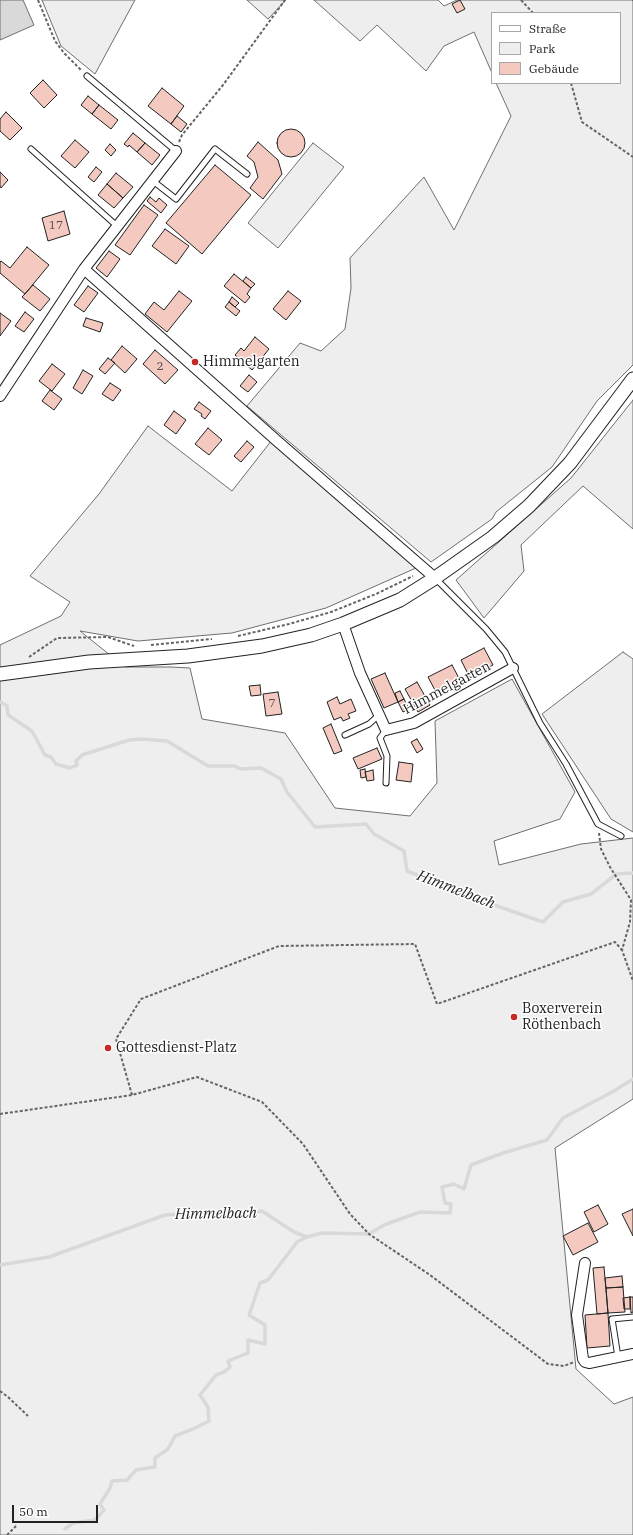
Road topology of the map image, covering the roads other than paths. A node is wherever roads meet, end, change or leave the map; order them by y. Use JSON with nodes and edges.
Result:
{"nodes":[{"id":1,"x":87,"y":76,"type":"road end"},
{"id":2,"x":30,"y":149,"type":"dead end"},
{"id":3,"x":176,"y":151,"type":"joint"},
{"id":4,"x":247,"y":174,"type":"dead end"},
{"id":5,"x":153,"y":181,"type":"junction"},
{"id":6,"x":117,"y":226,"type":"junction"},
{"id":7,"x":84,"y":270,"type":"junction"},
{"id":8,"x":633,"y":380,"type":"edge"},
{"id":9,"x":0,"y":396,"type":"edge"},
{"id":10,"x":431,"y":574,"type":"junction"},
{"id":11,"x":342,"y":624,"type":"junction"},
{"id":12,"x":513,"y":668,"type":"junction"},
{"id":13,"x":0,"y":674,"type":"edge"},
{"id":14,"x":378,"y":714,"type":"junction"},
{"id":15,"x":386,"y":730,"type":"junction"},
{"id":16,"x":345,"y":735,"type":"dead end"},
{"id":17,"x":386,"y":783,"type":"dead end"},
{"id":18,"x":621,"y":836,"type":"dead end"},
{"id":19,"x":585,"y":1263,"type":"dead end"},
{"id":20,"x":633,"y":1317,"type":"edge"},
{"id":21,"x":633,"y":1354,"type":"edge"},
{"id":22,"x":618,"y":1357,"type":"junction"}],
"edges":[{"from":1,"to":3,"type":"lane"},
{"from":2,"to":6,"type":"lane"},
{"from":3,"to":5,"type":"street"},
{"from":4,"to":5,"type":"lane"},
{"from":5,"to":6,"type":"street"},
{"from":6,"to":7,"type":"street"},
{"from":7,"to":9,"type":"street"},
{"from":7,"to":10,"type":"street"},
{"from":8,"to":10,"type":"street"},
{"from":10,"to":11,"type":"street"},
{"from":10,"to":12,"type":"lane"},
{"from":11,"to":13,"type":"street"},
{"from":11,"to":14,"type":"street"},
{"from":12,"to":15,"type":"street","name":"Himmelgarten"},
{"from":12,"to":18,"type":"lane"},
{"from":14,"to":15,"type":"street"},
{"from":14,"to":16,"type":"lane"},
{"from":15,"to":17,"type":"lane"},
{"from":19,"to":22,"type":"street"},
{"from":20,"to":22,"type":"lane"},
{"from":21,"to":22,"type":"street"}]}
